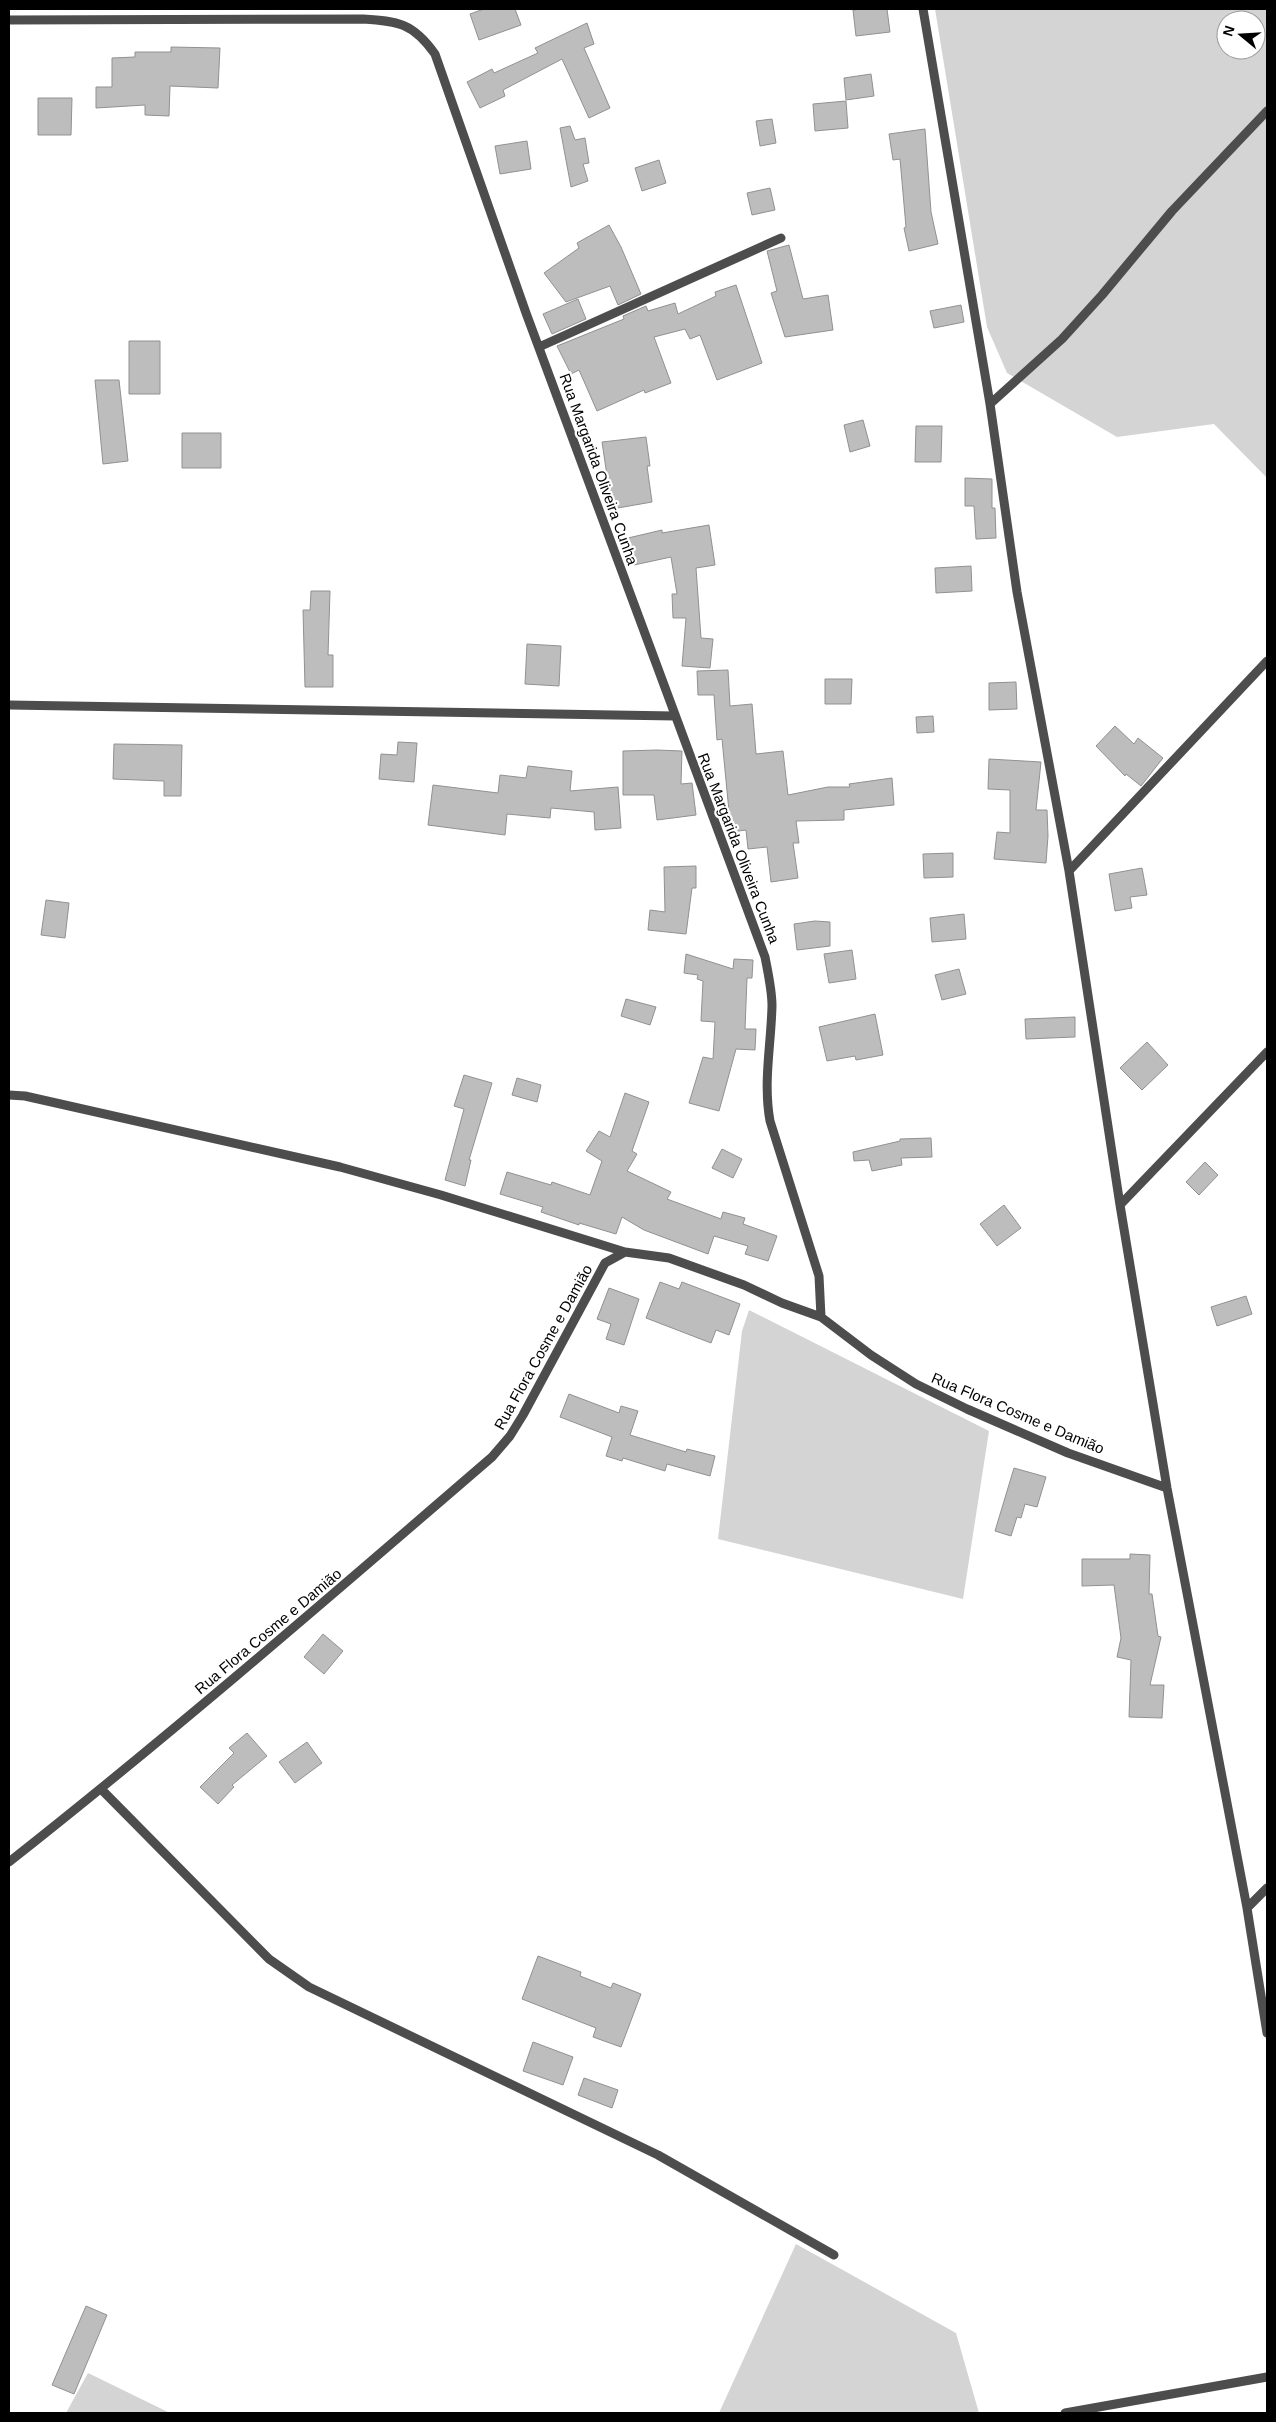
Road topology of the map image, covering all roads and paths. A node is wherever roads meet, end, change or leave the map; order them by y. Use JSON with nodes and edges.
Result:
{"nodes":[{"id":1,"x":923,"y":9,"type":"edge"},
{"id":2,"x":9,"y":20,"type":"edge"},
{"id":3,"x":1267,"y":111,"type":"edge"},
{"id":4,"x":781,"y":238,"type":"dead end"},
{"id":5,"x":539,"y":347,"type":"junction"},
{"id":6,"x":990,"y":404,"type":"junction"},
{"id":7,"x":1267,"y":661,"type":"edge"},
{"id":8,"x":9,"y":706,"type":"edge"},
{"id":9,"x":675,"y":716,"type":"junction"},
{"id":10,"x":1069,"y":871,"type":"junction"},
{"id":11,"x":1267,"y":1052,"type":"edge"},
{"id":12,"x":9,"y":1095,"type":"edge"},
{"id":13,"x":1120,"y":1205,"type":"junction"},
{"id":14,"x":625,"y":1252,"type":"junction"},
{"id":15,"x":821,"y":1317,"type":"junction"},
{"id":16,"x":1167,"y":1488,"type":"junction"},
{"id":17,"x":101,"y":1789,"type":"junction"},
{"id":18,"x":9,"y":1862,"type":"edge"},
{"id":19,"x":1267,"y":1888,"type":"edge"},
{"id":20,"x":1247,"y":1908,"type":"junction"},
{"id":21,"x":1267,"y":2033,"type":"edge"},
{"id":22,"x":834,"y":2254,"type":"dead end"},
{"id":23,"x":1267,"y":2377,"type":"edge"},
{"id":24,"x":1065,"y":2413,"type":"edge"}],
"edges":[{"from":1,"to":6,"type":"street"},
{"from":2,"to":5,"type":"street","name":"Rua Margarida Oliveira Cunha"},
{"from":3,"to":6,"type":"street"},
{"from":4,"to":5,"type":"street"},
{"from":5,"to":9,"type":"street","name":"Rua Margarida Oliveira Cunha"},
{"from":6,"to":10,"type":"street"},
{"from":7,"to":10,"type":"street"},
{"from":8,"to":9,"type":"street"},
{"from":9,"to":15,"type":"street","name":"Rua Margarida Oliveira Cunha"},
{"from":10,"to":13,"type":"street"},
{"from":11,"to":13,"type":"street"},
{"from":12,"to":14,"type":"street"},
{"from":13,"to":16,"type":"street"},
{"from":14,"to":15,"type":"street","name":"Rua Flora Cosme e Damião"},
{"from":14,"to":17,"type":"street","name":"Rua Flora Cosme e Damião"},
{"from":15,"to":16,"type":"street","name":"Rua Flora Cosme e Damião"},
{"from":16,"to":20,"type":"street"},
{"from":17,"to":18,"type":"street","name":"Rua Flora Cosme e Damião"},
{"from":17,"to":22,"type":"street"},
{"from":19,"to":20,"type":"street"},
{"from":20,"to":21,"type":"street"},
{"from":23,"to":24,"type":"street"}]}
